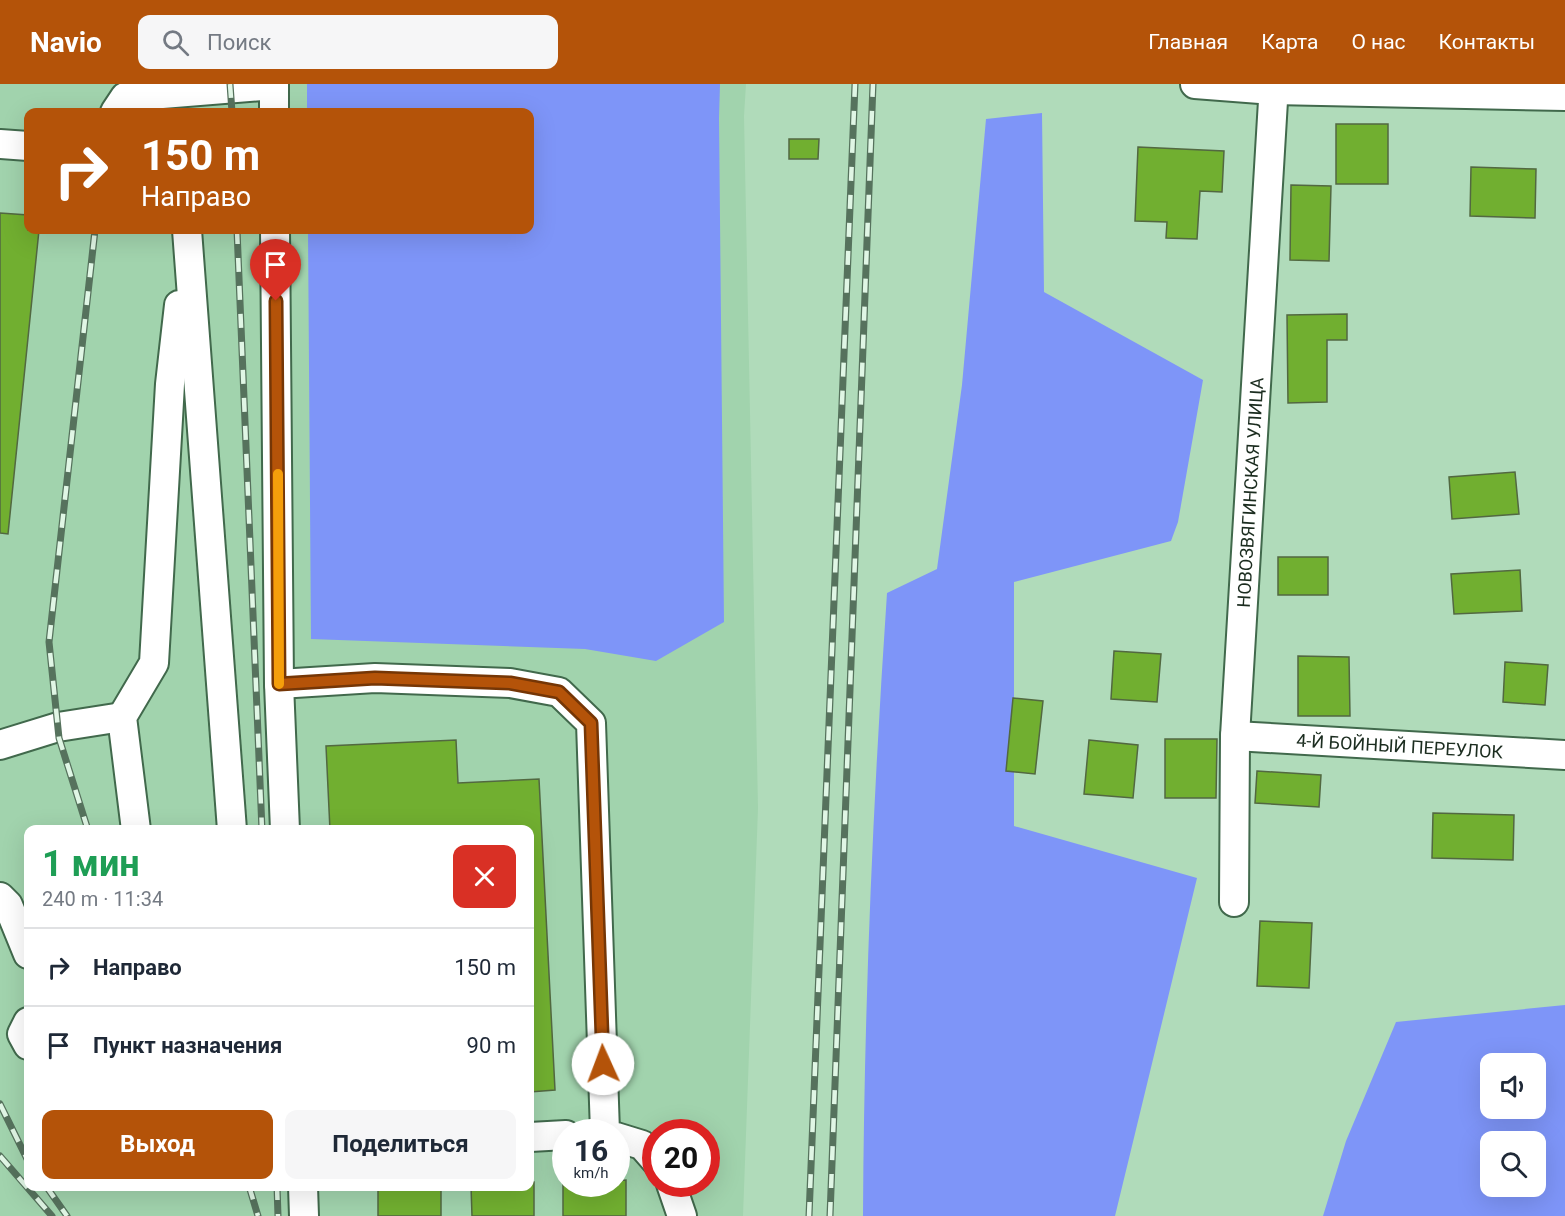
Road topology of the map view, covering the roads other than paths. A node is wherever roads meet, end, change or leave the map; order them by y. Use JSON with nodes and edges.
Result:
{"nodes":[{"id":1,"x":1195,"y":84,"type":"edge"},
{"id":2,"x":1273,"y":87,"type":"edge"},
{"id":3,"x":274,"y":94,"type":"edge"},
{"id":4,"x":1565,"y":96,"type":"edge"},
{"id":5,"x":185,"y":103,"type":"edge"},
{"id":6,"x":118,"y":108,"type":"edge"},
{"id":7,"x":0,"y":144,"type":"edge"},
{"id":8,"x":24,"y":146,"type":"edge"},
{"id":9,"x":275,"y":234,"type":"edge"},
{"id":10,"x":187,"y":237,"type":"edge"},
{"id":11,"x":279,"y":684,"type":"junction"},
{"id":12,"x":122,"y":717,"type":"junction"},
{"id":13,"x":1235,"y":736,"type":"junction"},
{"id":14,"x":0,"y":745,"type":"edge"},
{"id":15,"x":1565,"y":755,"type":"edge"},
{"id":16,"x":135,"y":825,"type":"edge"},
{"id":17,"x":232,"y":825,"type":"edge"},
{"id":18,"x":285,"y":825,"type":"edge"},
{"id":19,"x":0,"y":897,"type":"edge"},
{"id":20,"x":1234,"y":902,"type":"dead end"},
{"id":21,"x":24,"y":944,"type":"edge"},
{"id":22,"x":605,"y":1119,"type":"edge"},
{"id":23,"x":552,"y":1136,"type":"edge"},
{"id":24,"x":534,"y":1137,"type":"edge"},
{"id":25,"x":303,"y":1191,"type":"edge"},
{"id":26,"x":675,"y":1197,"type":"edge"},
{"id":27,"x":304,"y":1216,"type":"edge"},
{"id":28,"x":682,"y":1216,"type":"edge"}],
"edges":[{"from":1,"to":2,"type":"street"},
{"from":2,"to":4,"type":"street"},
{"from":2,"to":13,"type":"street","name":"НОВОЗВЯГИНСКАЯ УЛИЦА"},
{"from":3,"to":5,"type":"street"},
{"from":5,"to":6,"type":"street"},
{"from":7,"to":8,"type":"street"},
{"from":9,"to":11,"type":"street"},
{"from":10,"to":12,"type":"street"},
{"from":10,"to":17,"type":"street"},
{"from":11,"to":18,"type":"street"},
{"from":11,"to":22,"type":"street"},
{"from":12,"to":14,"type":"street"},
{"from":12,"to":16,"type":"street"},
{"from":13,"to":15,"type":"street","name":"4-Й БОЙНЫЙ ПЕРЕУЛОК"},
{"from":13,"to":20,"type":"street","name":"НОВОЗВЯГИНСКАЯ УЛИЦА"},
{"from":19,"to":21,"type":"street"},
{"from":23,"to":24,"type":"street"},
{"from":25,"to":27,"type":"street"},
{"from":26,"to":28,"type":"street"}]}
